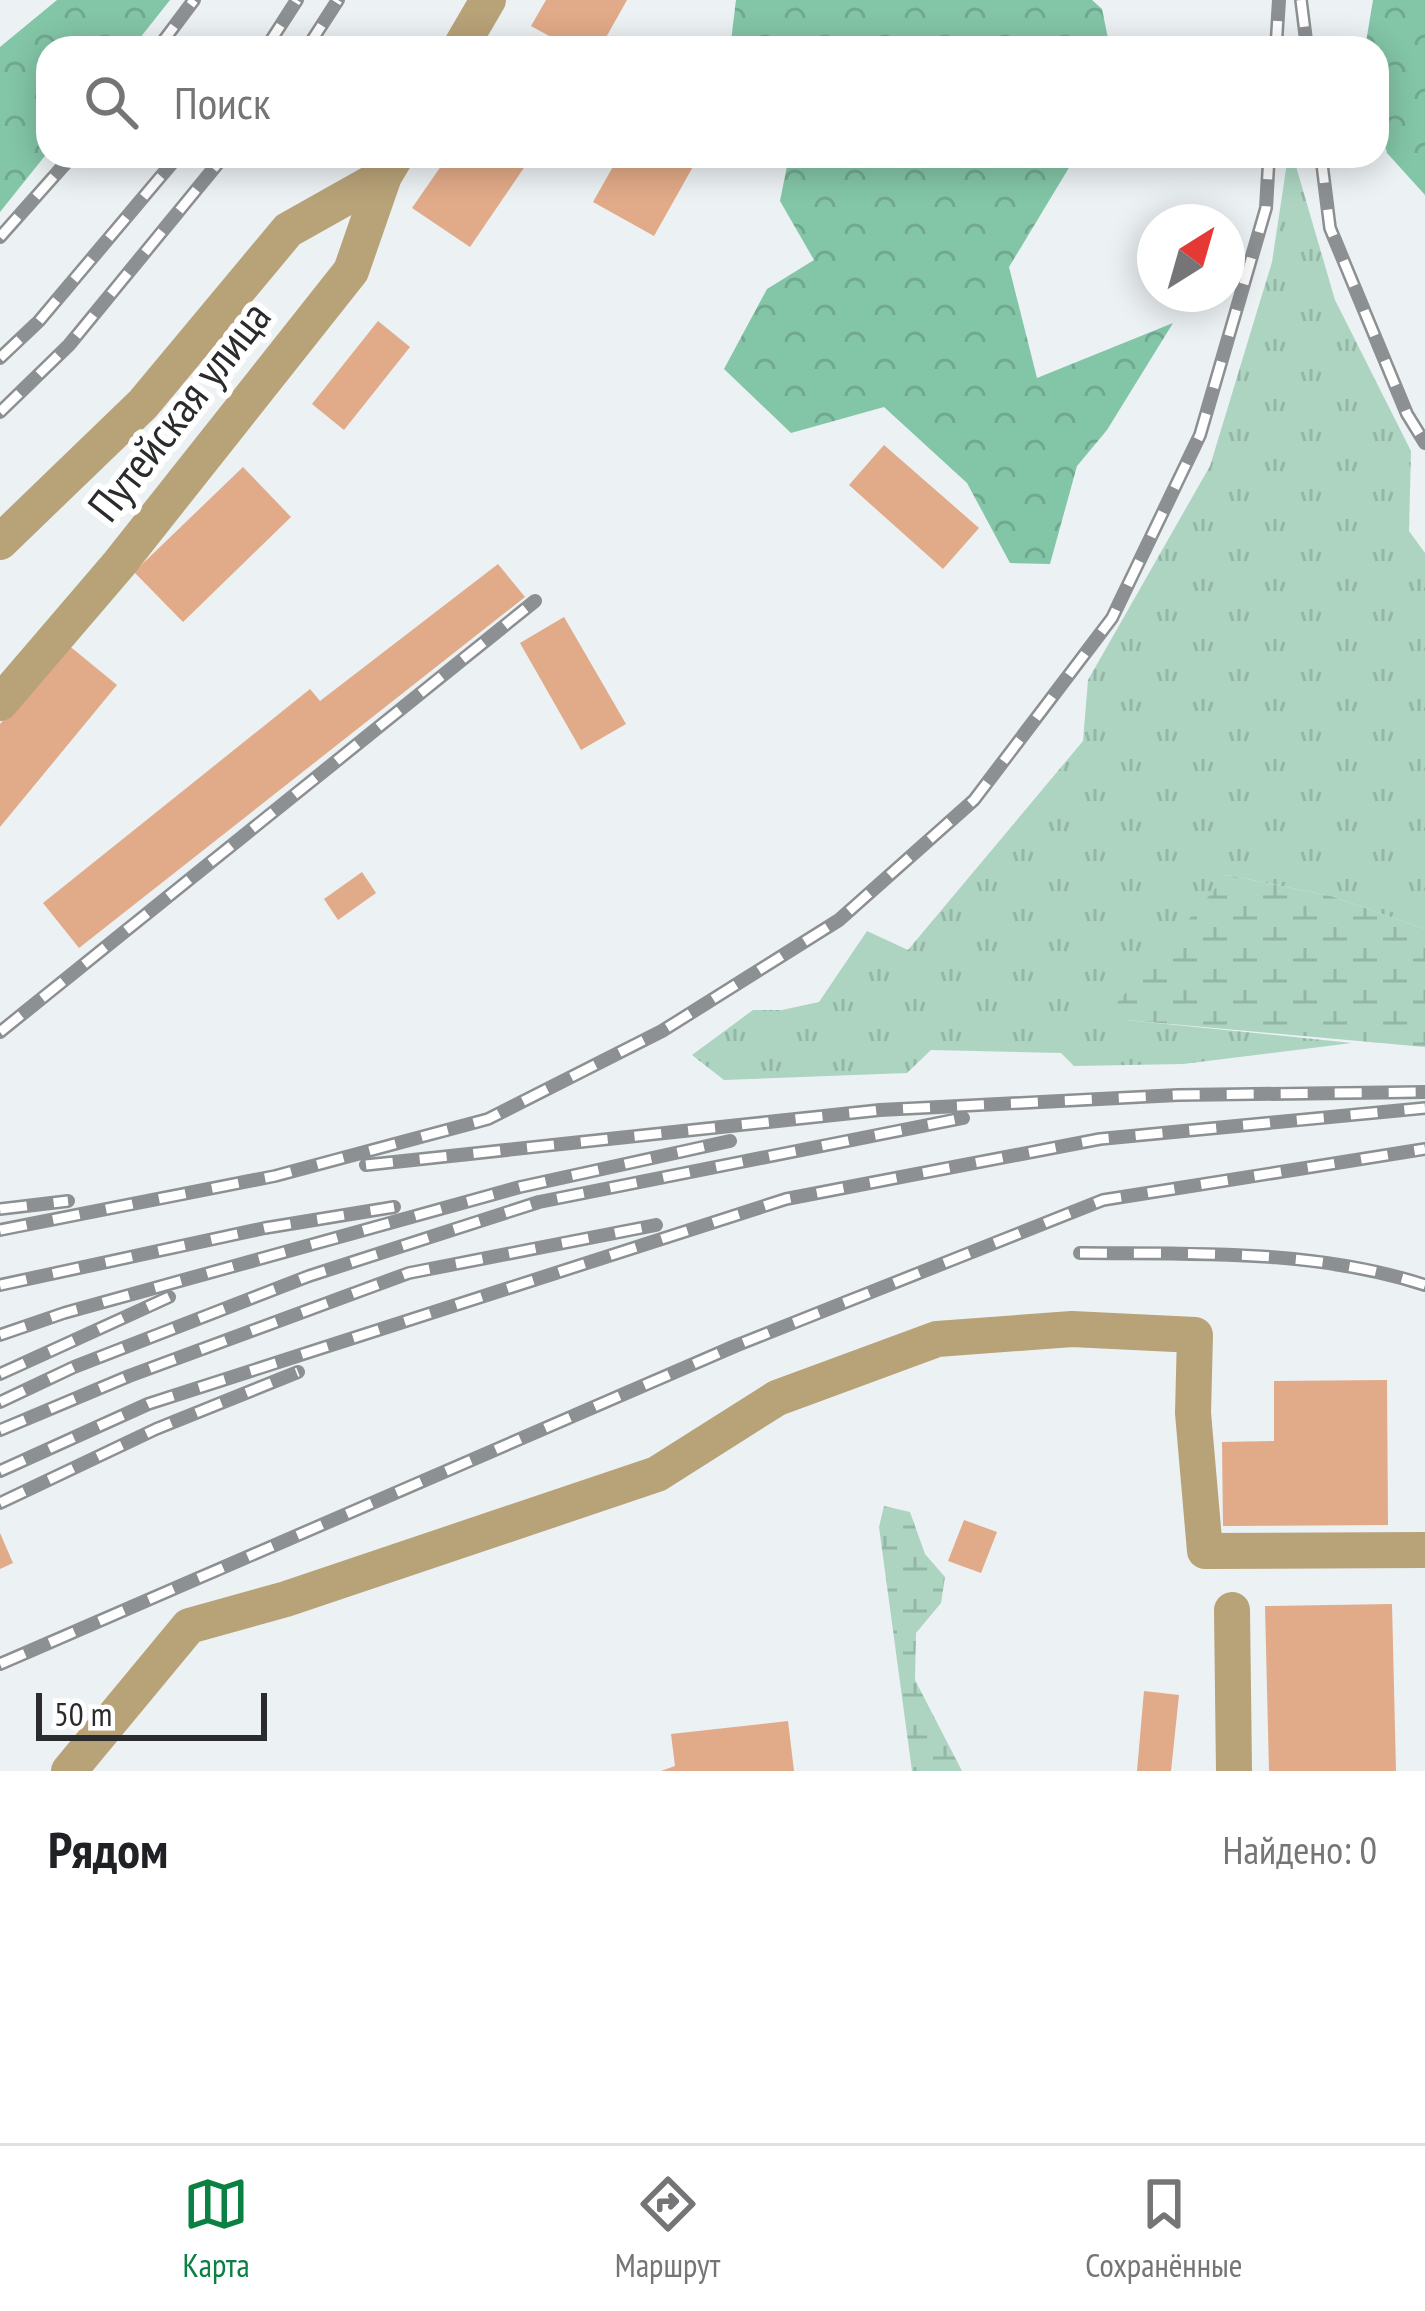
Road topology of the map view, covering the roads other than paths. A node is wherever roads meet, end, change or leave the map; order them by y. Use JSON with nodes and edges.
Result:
{"nodes":[{"id":1,"x":488,"y":0,"type":"edge"},
{"id":2,"x":467,"y":36,"type":"edge"},
{"id":3,"x":387,"y":168,"type":"edge"},
{"id":4,"x":389,"y":168,"type":"edge"},
{"id":5,"x":0,"y":542,"type":"edge"},
{"id":6,"x":0,"y":703,"type":"edge"},
{"id":7,"x":1425,"y":1550,"type":"edge"},
{"id":8,"x":1232,"y":1610,"type":"dead end"},
{"id":9,"x":69,"y":1771,"type":"edge"},
{"id":10,"x":1234,"y":1771,"type":"edge"}],
"edges":[{"from":1,"to":2,"type":"street"},
{"from":3,"to":5,"type":"street"},
{"from":4,"to":6,"type":"street","name":"Путейская улица"},
{"from":7,"to":9,"type":"street"},
{"from":8,"to":10,"type":"street"}]}
